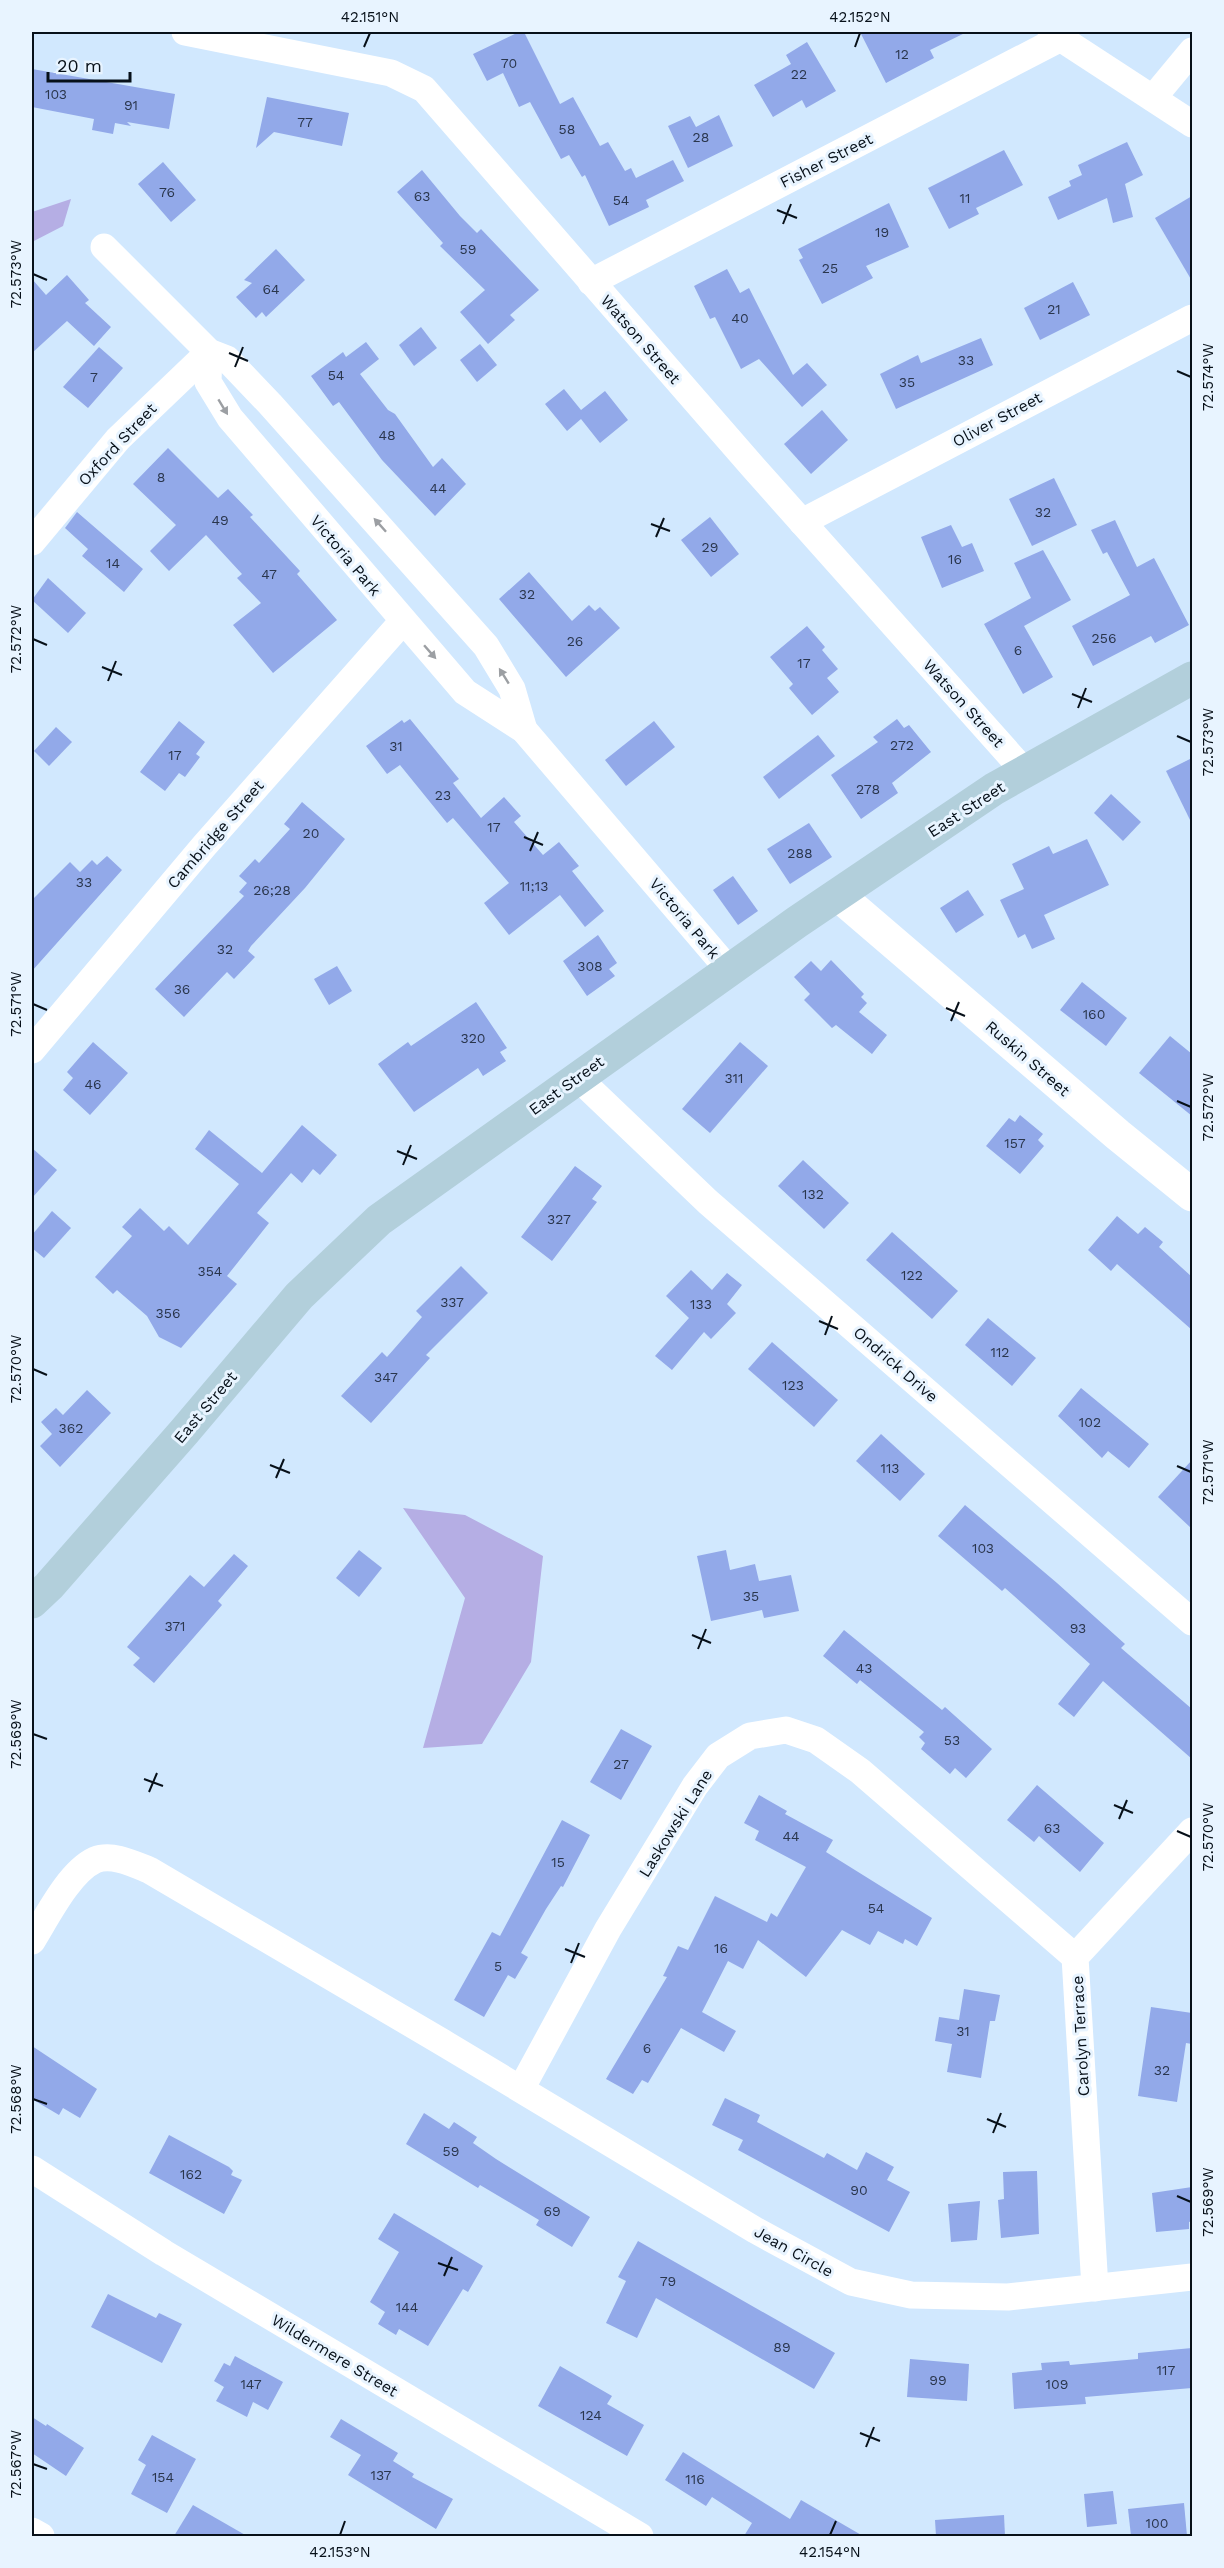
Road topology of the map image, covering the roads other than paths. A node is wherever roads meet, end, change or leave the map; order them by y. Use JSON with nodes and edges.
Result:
{"nodes":[{"id":1,"x":185,"y":32,"type":"edge"},
{"id":2,"x":1056,"y":35,"type":"edge"},
{"id":3,"x":1192,"y":51,"type":"edge"},
{"id":4,"x":1153,"y":98,"type":"junction"},
{"id":5,"x":1192,"y":124,"type":"edge"},
{"id":6,"x":104,"y":247,"type":"dead end"},
{"id":7,"x":591,"y":282,"type":"junction"},
{"id":8,"x":1192,"y":318,"type":"edge"},
{"id":9,"x":209,"y":352,"type":"junction"},
{"id":10,"x":802,"y":522,"type":"junction"},
{"id":11,"x":32,"y":542,"type":"edge"},
{"id":12,"x":403,"y":621,"type":"junction"},
{"id":13,"x":1192,"y":678,"type":"edge"},
{"id":14,"x":524,"y":730,"type":"junction"},
{"id":15,"x":1025,"y":772,"type":"junction"},
{"id":16,"x":838,"y":895,"type":"junction"},
{"id":17,"x":729,"y":970,"type":"junction"},
{"id":18,"x":32,"y":1050,"type":"edge"},
{"id":19,"x":577,"y":1077,"type":"junction"},
{"id":20,"x":1192,"y":1195,"type":"edge"},
{"id":21,"x":32,"y":1602,"type":"edge"},
{"id":22,"x":1192,"y":1622,"type":"edge"},
{"id":23,"x":1192,"y":1831,"type":"edge"},
{"id":24,"x":32,"y":1941,"type":"edge"},
{"id":25,"x":1075,"y":1957,"type":"junction"},
{"id":26,"x":520,"y":2089,"type":"junction"},
{"id":27,"x":32,"y":2169,"type":"edge"},
{"id":28,"x":1192,"y":2277,"type":"edge"},
{"id":29,"x":1095,"y":2288,"type":"junction"},
{"id":30,"x":32,"y":2531,"type":"edge"},
{"id":31,"x":41,"y":2536,"type":"edge"},
{"id":32,"x":640,"y":2536,"type":"edge"}],
"edges":[{"from":1,"to":7,"type":"street","name":"Watson Street"},
{"from":2,"to":4,"type":"street"},
{"from":2,"to":7,"type":"street","name":"Fisher Street"},
{"from":3,"to":4,"type":"street"},
{"from":4,"to":5,"type":"street"},
{"from":6,"to":9,"type":"street","name":"Victoria Park"},
{"from":7,"to":10,"type":"street","name":"Watson Street"},
{"from":8,"to":10,"type":"street","name":"Oliver Street"},
{"from":9,"to":11,"type":"street","name":"Oxford Street"},
{"from":9,"to":12,"type":"street","name":"Victoria Park","one_way":true},
{"from":14,"to":9,"type":"street","name":"Victoria Park","one_way":true},
{"from":10,"to":15,"type":"street","name":"Watson Street"},
{"from":12,"to":14,"type":"street","name":"Victoria Park","one_way":true},
{"from":12,"to":18,"type":"street","name":"Cambridge Street"},
{"from":13,"to":15,"type":"main road","name":"East Street"},
{"from":14,"to":17,"type":"street","name":"Victoria Park"},
{"from":15,"to":16,"type":"main road","name":"East Street"},
{"from":16,"to":17,"type":"main road","name":"East Street"},
{"from":16,"to":20,"type":"street","name":"Ruskin Street"},
{"from":17,"to":19,"type":"main road","name":"East Street"},
{"from":19,"to":21,"type":"main road","name":"East Street"},
{"from":19,"to":22,"type":"street","name":"Ondrick Drive"},
{"from":23,"to":25,"type":"street","name":"Carolyn Terrace"},
{"from":24,"to":26,"type":"street","name":"Jean Circle"},
{"from":25,"to":26,"type":"street","name":"Laskowski Lane"},
{"from":25,"to":29,"type":"street","name":"Carolyn Terrace"},
{"from":26,"to":29,"type":"street","name":"Jean Circle"},
{"from":27,"to":32,"type":"street","name":"Wildermere Street"},
{"from":28,"to":29,"type":"street","name":"Jean Circle"},
{"from":30,"to":31,"type":"street"}]}
